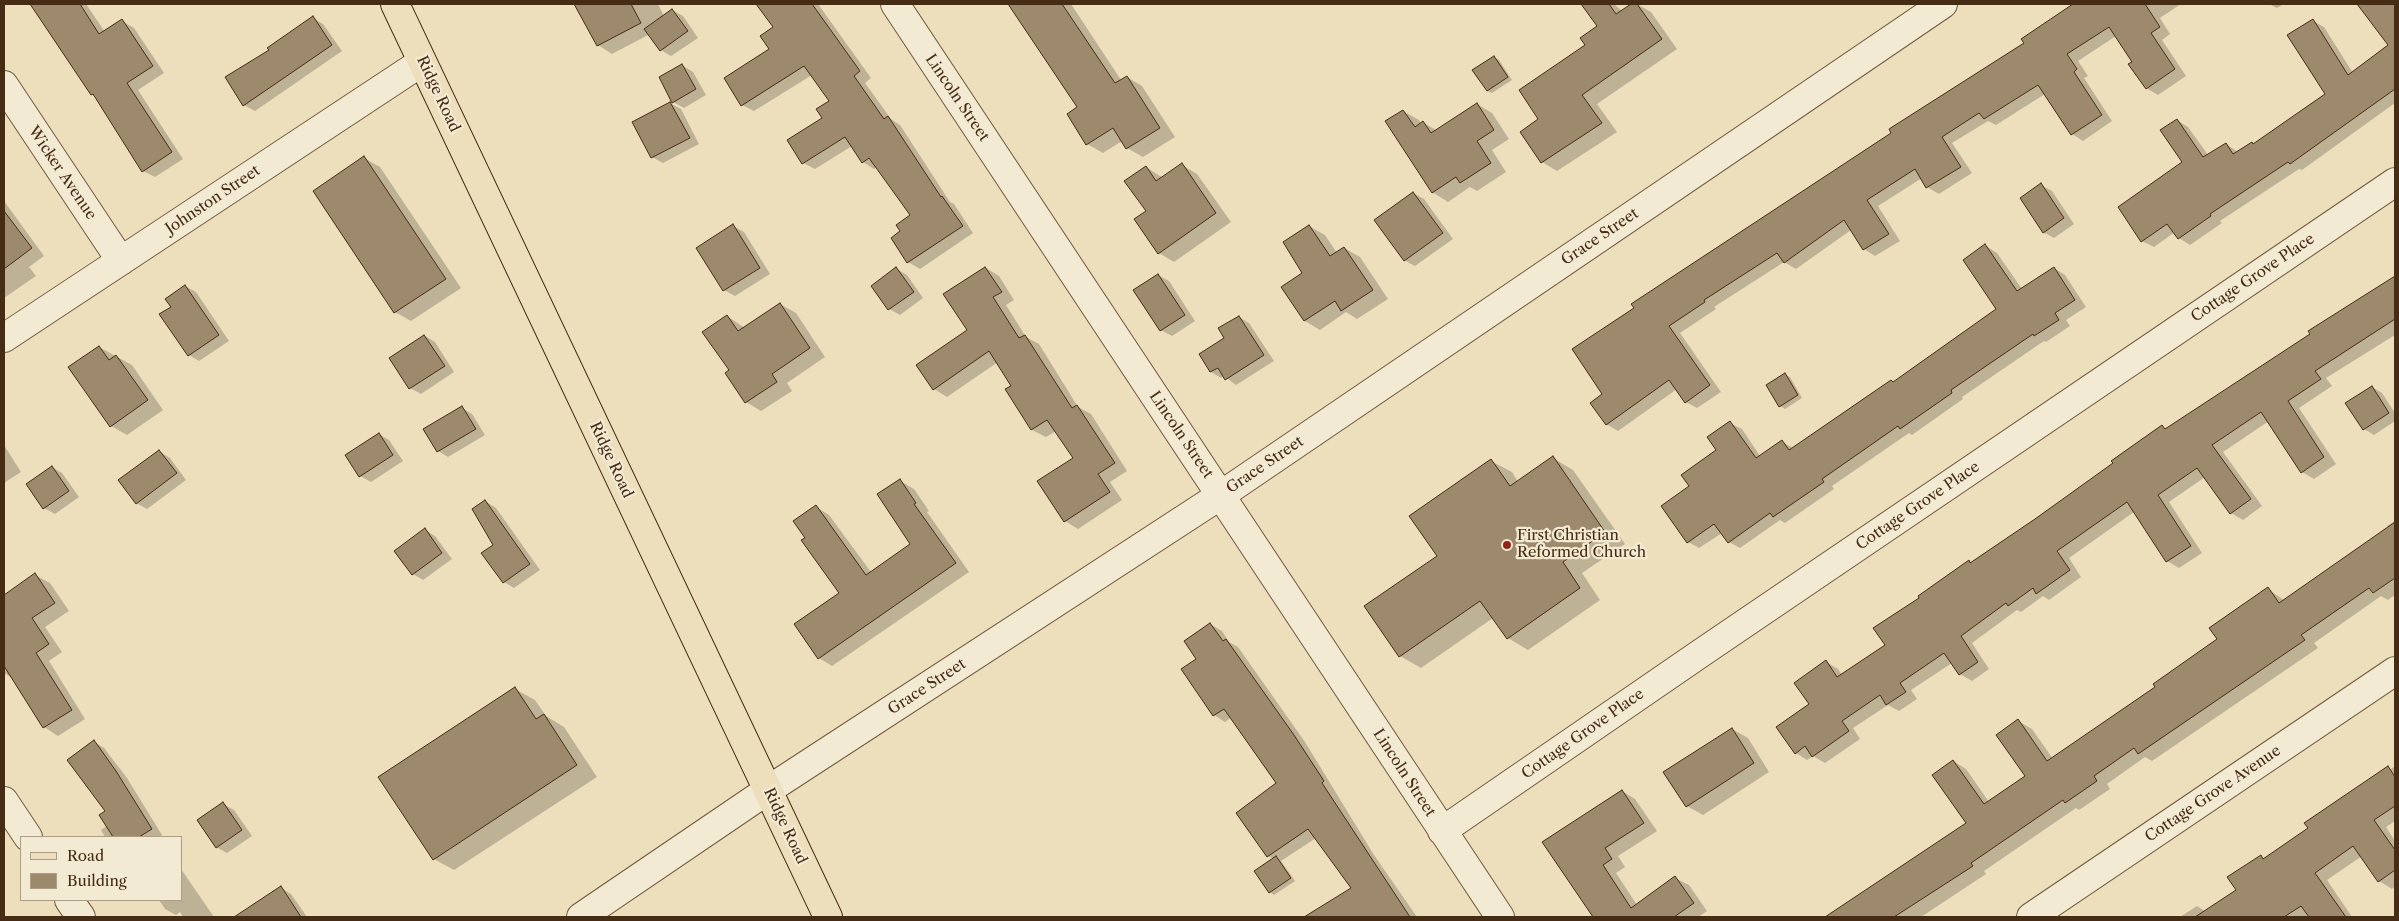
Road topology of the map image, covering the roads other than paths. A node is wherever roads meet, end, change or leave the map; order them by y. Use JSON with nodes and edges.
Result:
{"nodes":[{"id":1,"x":395,"y":4,"type":"edge"},
{"id":2,"x":895,"y":4,"type":"edge"},
{"id":3,"x":1943,"y":4,"type":"edge"},
{"id":4,"x":422,"y":62,"type":"junction"},
{"id":5,"x":4,"y":85,"type":"edge"},
{"id":6,"x":2395,"y":182,"type":"edge"},
{"id":7,"x":121,"y":261,"type":"junction"},
{"id":8,"x":4,"y":338,"type":"edge"},
{"id":9,"x":1221,"y":495,"type":"junction"},
{"id":10,"x":2395,"y":671,"type":"edge"},
{"id":11,"x":768,"y":790,"type":"junction"},
{"id":12,"x":4,"y":801,"type":"edge"},
{"id":13,"x":1442,"y":831,"type":"junction"},
{"id":14,"x":27,"y":836,"type":"edge"},
{"id":15,"x":70,"y":901,"type":"edge"},
{"id":16,"x":80,"y":917,"type":"edge"},
{"id":17,"x":581,"y":917,"type":"edge"},
{"id":18,"x":828,"y":917,"type":"edge"},
{"id":19,"x":1500,"y":917,"type":"edge"},
{"id":20,"x":2032,"y":917,"type":"edge"}],
"edges":[{"from":1,"to":4,"type":"main road","name":"Ridge Road"},
{"from":2,"to":9,"type":"street","name":"Lincoln Street"},
{"from":3,"to":9,"type":"street","name":"Grace Street"},
{"from":4,"to":7,"type":"street","name":"Johnston Street"},
{"from":4,"to":11,"type":"main road","name":"Ridge Road"},
{"from":5,"to":7,"type":"street","name":"Wicker Avenue"},
{"from":6,"to":13,"type":"street","name":"Cottage Grove Place"},
{"from":7,"to":8,"type":"street","name":"Johnston Street"},
{"from":9,"to":11,"type":"street","name":"Grace Street"},
{"from":9,"to":13,"type":"street","name":"Lincoln Street"},
{"from":10,"to":20,"type":"street","name":"Cottage Grove Avenue"},
{"from":11,"to":17,"type":"street","name":"Grace Street"},
{"from":11,"to":18,"type":"main road","name":"Ridge Road"},
{"from":12,"to":14,"type":"street"},
{"from":13,"to":19,"type":"street","name":"Lincoln Street"},
{"from":15,"to":16,"type":"street"}]}
